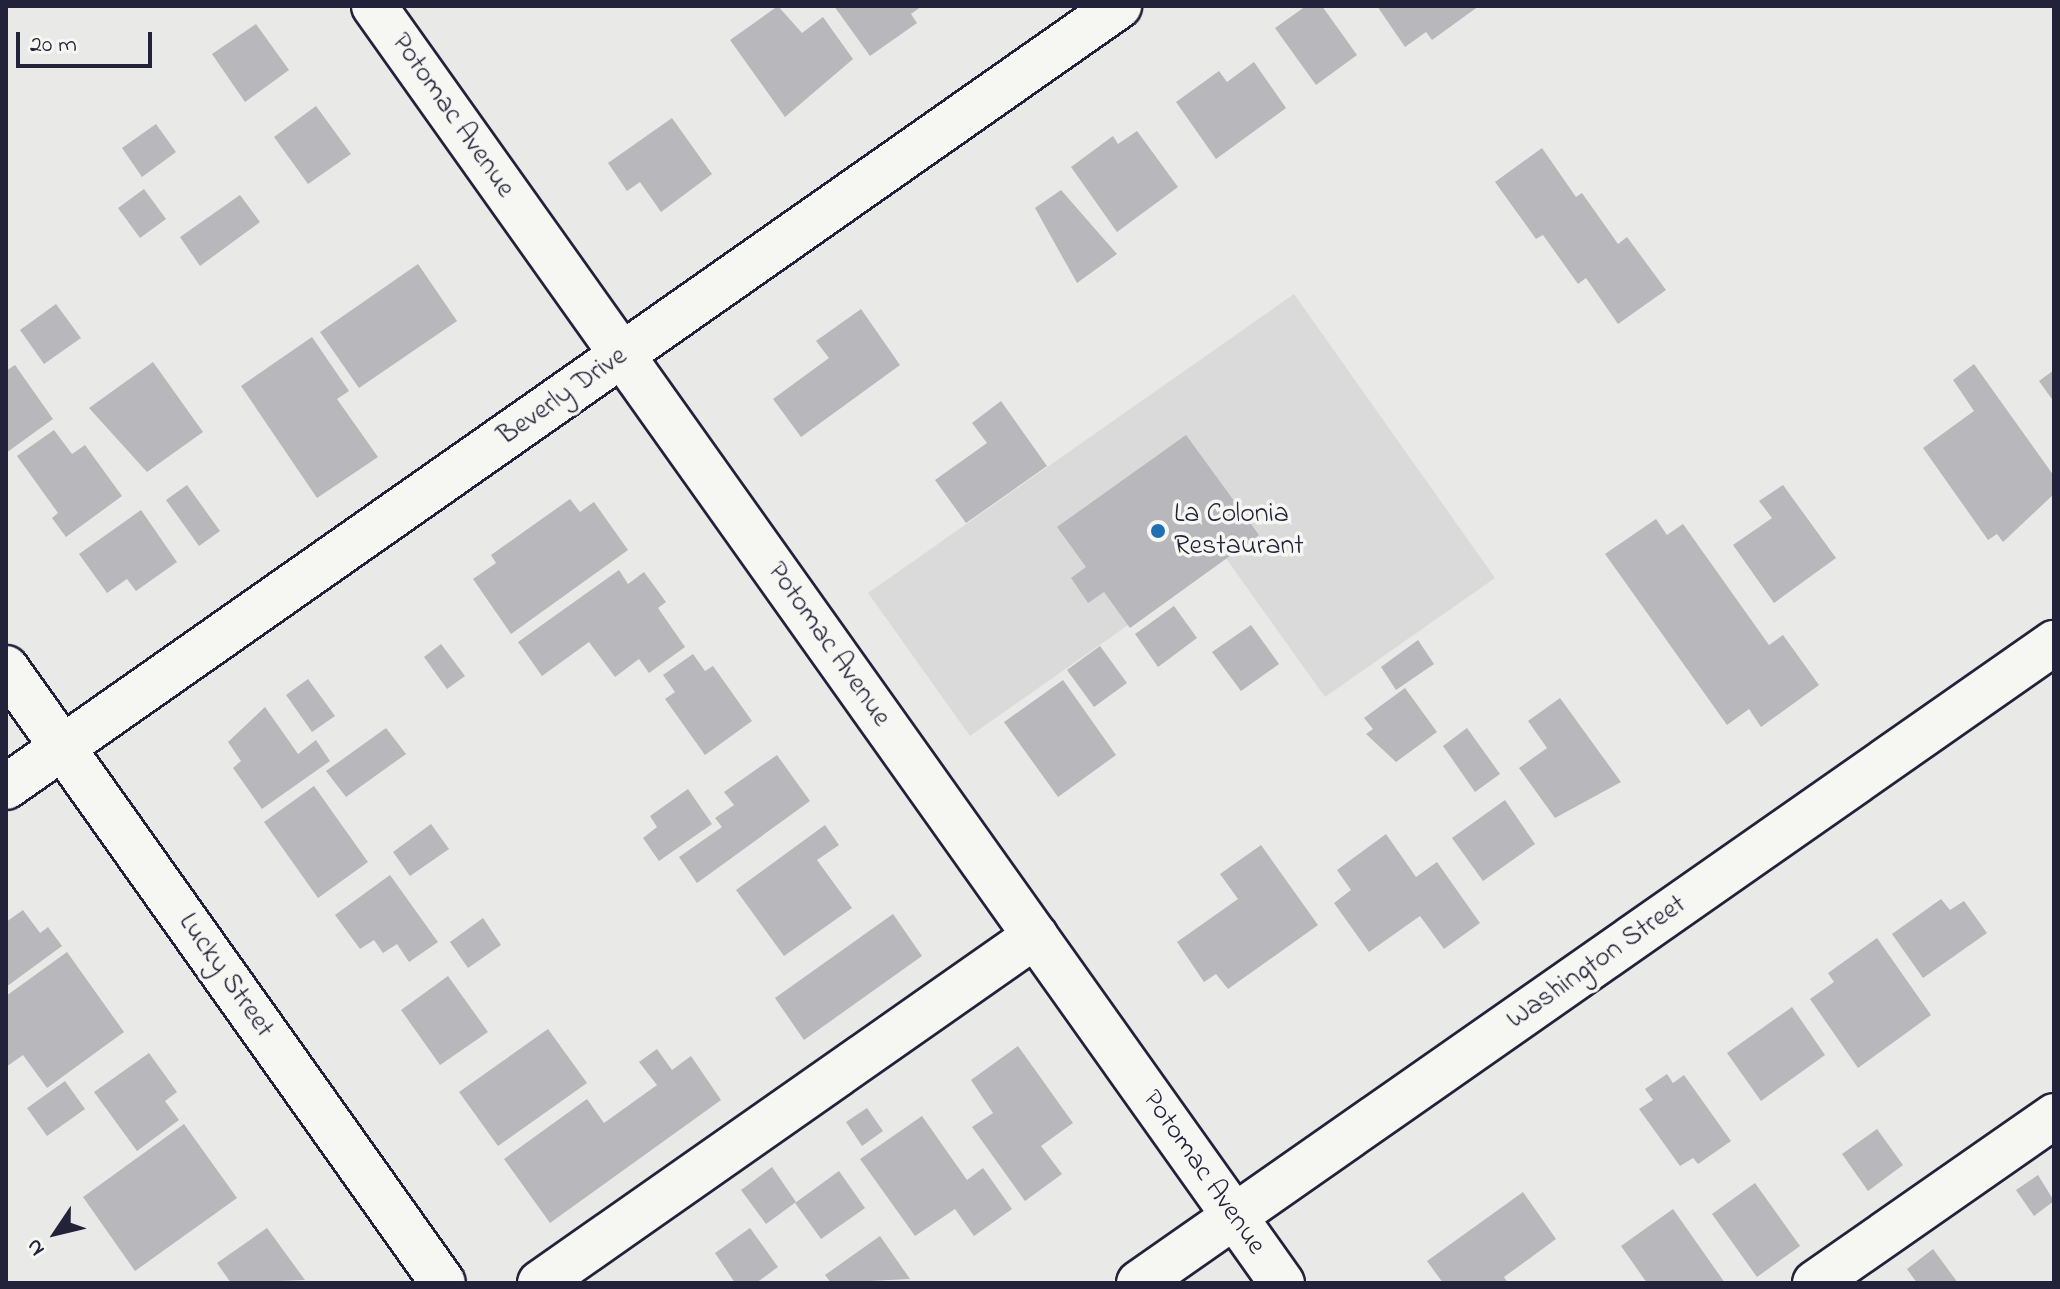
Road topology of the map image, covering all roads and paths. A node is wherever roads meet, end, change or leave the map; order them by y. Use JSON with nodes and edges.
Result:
{"nodes":[{"id":1,"x":374,"y":6,"type":"edge"},
{"id":2,"x":1119,"y":6,"type":"edge"},
{"id":3,"x":623,"y":356,"type":"junction"},
{"id":4,"x":2054,"y":643,"type":"edge"},
{"id":5,"x":6,"y":668,"type":"edge"},
{"id":6,"x":62,"y":748,"type":"junction"},
{"id":7,"x":6,"y":787,"type":"edge"},
{"id":8,"x":1035,"y":936,"type":"junction"},
{"id":9,"x":2054,"y":1116,"type":"edge"},
{"id":10,"x":1234,"y":1216,"type":"junction"},
{"id":11,"x":443,"y":1283,"type":"edge"},
{"id":12,"x":540,"y":1283,"type":"edge"},
{"id":13,"x":1139,"y":1283,"type":"edge"},
{"id":14,"x":1282,"y":1283,"type":"edge"},
{"id":15,"x":1815,"y":1283,"type":"edge"}],
"edges":[{"from":1,"to":3,"type":"street","name":"Potomac Avenue"},
{"from":2,"to":3,"type":"street","name":"Beverly Drive"},
{"from":3,"to":6,"type":"street","name":"Beverly Drive"},
{"from":3,"to":8,"type":"street","name":"Potomac Avenue"},
{"from":4,"to":10,"type":"street","name":"Washington Street"},
{"from":5,"to":6,"type":"street","name":"Lucky Street"},
{"from":6,"to":7,"type":"street","name":"Beverly Drive"},
{"from":6,"to":11,"type":"street","name":"Lucky Street"},
{"from":8,"to":10,"type":"street","name":"Potomac Avenue"},
{"from":8,"to":12,"type":"street"},
{"from":9,"to":15,"type":"street"},
{"from":10,"to":13,"type":"street","name":"Washington Street"},
{"from":10,"to":14,"type":"street","name":"Potomac Avenue"}]}
